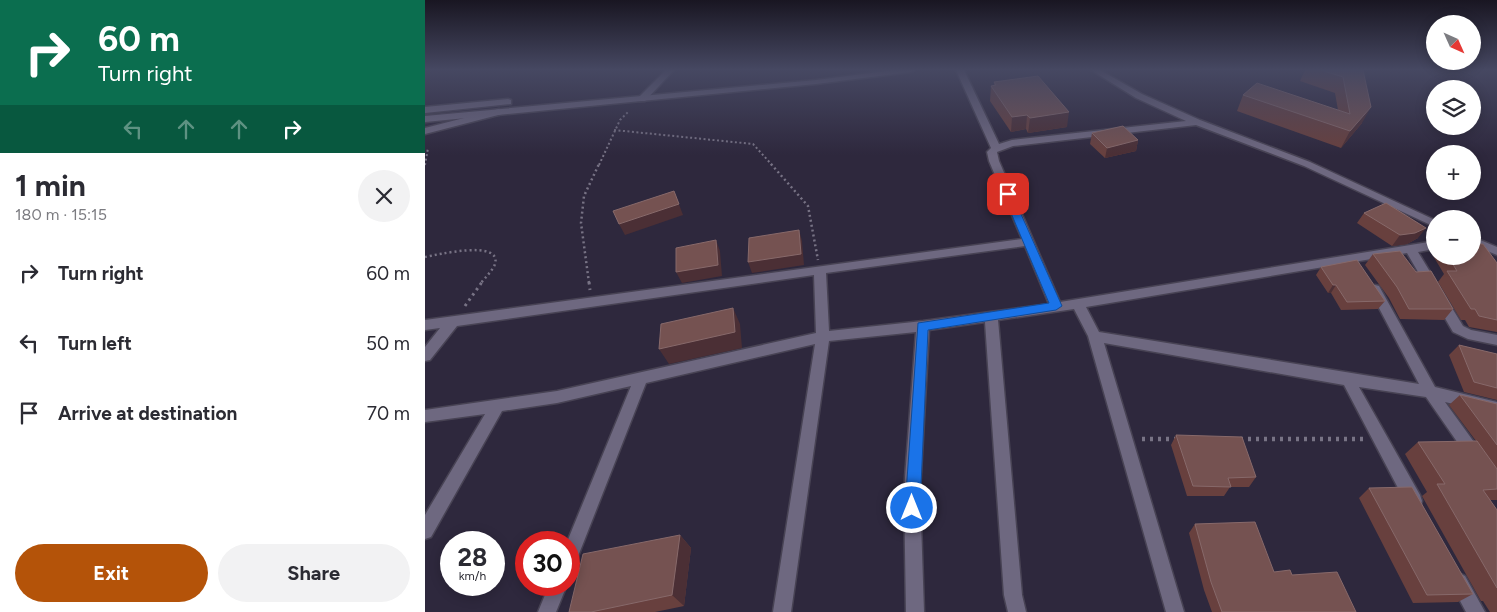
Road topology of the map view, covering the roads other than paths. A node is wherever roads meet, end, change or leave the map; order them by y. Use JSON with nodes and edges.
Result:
{"nodes":[{"id":1,"x":554,"y":99,"type":"edge"},
{"id":2,"x":642,"y":99,"type":"joint"},
{"id":3,"x":647,"y":99,"type":"edge"},
{"id":4,"x":973,"y":99,"type":"edge"},
{"id":5,"x":1145,"y":99,"type":"edge"},
{"id":6,"x":425,"y":110,"type":"edge"},
{"id":7,"x":499,"y":112,"type":"junction"},
{"id":8,"x":425,"y":119,"type":"edge"},
{"id":9,"x":1197,"y":122,"type":"junction"},
{"id":10,"x":425,"y":131,"type":"edge"},
{"id":11,"x":996,"y":148,"type":"junction"},
{"id":12,"x":1426,"y":220,"type":"edge"},
{"id":13,"x":1029,"y":242,"type":"junction"},
{"id":14,"x":1481,"y":245,"type":"edge"},
{"id":15,"x":1426,"y":247,"type":"edge"},
{"id":16,"x":1411,"y":250,"type":"junction"},
{"id":17,"x":1497,"y":251,"type":"edge"},
{"id":18,"x":1352,"y":258,"type":"junction"},
{"id":19,"x":820,"y":270,"type":"junction"},
{"id":20,"x":1078,"y":304,"type":"junction"},
{"id":21,"x":1056,"y":306,"type":"junction"},
{"id":22,"x":991,"y":315,"type":"junction"},
{"id":23,"x":453,"y":322,"type":"junction"},
{"id":24,"x":425,"y":326,"type":"edge"},
{"id":25,"x":923,"y":326,"type":"junction"},
{"id":26,"x":1095,"y":336,"type":"junction"},
{"id":27,"x":823,"y":337,"type":"junction"},
{"id":28,"x":1497,"y":340,"type":"edge"},
{"id":29,"x":425,"y":356,"type":"edge"},
{"id":30,"x":641,"y":378,"type":"junction"},
{"id":31,"x":1348,"y":380,"type":"junction"},
{"id":32,"x":1430,"y":392,"type":"junction"},
{"id":33,"x":497,"y":406,"type":"junction"},
{"id":34,"x":1497,"y":408,"type":"edge"},
{"id":35,"x":425,"y":416,"type":"edge"},
{"id":36,"x":1480,"y":463,"type":"edge"},
{"id":37,"x":1421,"y":513,"type":"edge"},
{"id":38,"x":425,"y":531,"type":"edge"},
{"id":39,"x":580,"y":531,"type":"edge"},
{"id":40,"x":1453,"y":571,"type":"edge"},
{"id":41,"x":554,"y":596,"type":"edge"},
{"id":42,"x":547,"y":612,"type":"edge"},
{"id":43,"x":782,"y":612,"type":"edge"},
{"id":44,"x":915,"y":612,"type":"edge"},
{"id":45,"x":1017,"y":612,"type":"edge"},
{"id":46,"x":1175,"y":612,"type":"edge"},
{"id":47,"x":1476,"y":612,"type":"edge"}],
"edges":[{"from":1,"to":6,"type":"street"},
{"from":2,"to":3,"type":"street"},
{"from":2,"to":7,"type":"street"},
{"from":4,"to":11,"type":"street"},
{"from":5,"to":9,"type":"street"},
{"from":7,"to":8,"type":"street"},
{"from":7,"to":10,"type":"street"},
{"from":9,"to":11,"type":"street"},
{"from":9,"to":12,"type":"street"},
{"from":11,"to":13,"type":"street"},
{"from":13,"to":19,"type":"street"},
{"from":13,"to":21,"type":"street"},
{"from":14,"to":17,"type":"street"},
{"from":15,"to":16,"type":"street"},
{"from":16,"to":18,"type":"street"},
{"from":16,"to":28,"type":"street"},
{"from":18,"to":20,"type":"street"},
{"from":18,"to":32,"type":"street"},
{"from":19,"to":23,"type":"street"},
{"from":19,"to":27,"type":"street"},
{"from":20,"to":21,"type":"street"},
{"from":20,"to":26,"type":"street"},
{"from":21,"to":22,"type":"street"},
{"from":22,"to":25,"type":"street"},
{"from":22,"to":45,"type":"street"},
{"from":23,"to":24,"type":"street"},
{"from":23,"to":29,"type":"street"},
{"from":25,"to":27,"type":"street"},
{"from":25,"to":44,"type":"street"},
{"from":26,"to":31,"type":"street"},
{"from":26,"to":46,"type":"street"},
{"from":27,"to":30,"type":"street"},
{"from":27,"to":43,"type":"street"},
{"from":30,"to":33,"type":"street"},
{"from":30,"to":39,"type":"street"},
{"from":31,"to":32,"type":"street"},
{"from":31,"to":37,"type":"street"},
{"from":32,"to":34,"type":"street"},
{"from":32,"to":36,"type":"street"},
{"from":33,"to":35,"type":"street"},
{"from":33,"to":38,"type":"street"},
{"from":40,"to":47,"type":"street"},
{"from":41,"to":42,"type":"street"}]}
